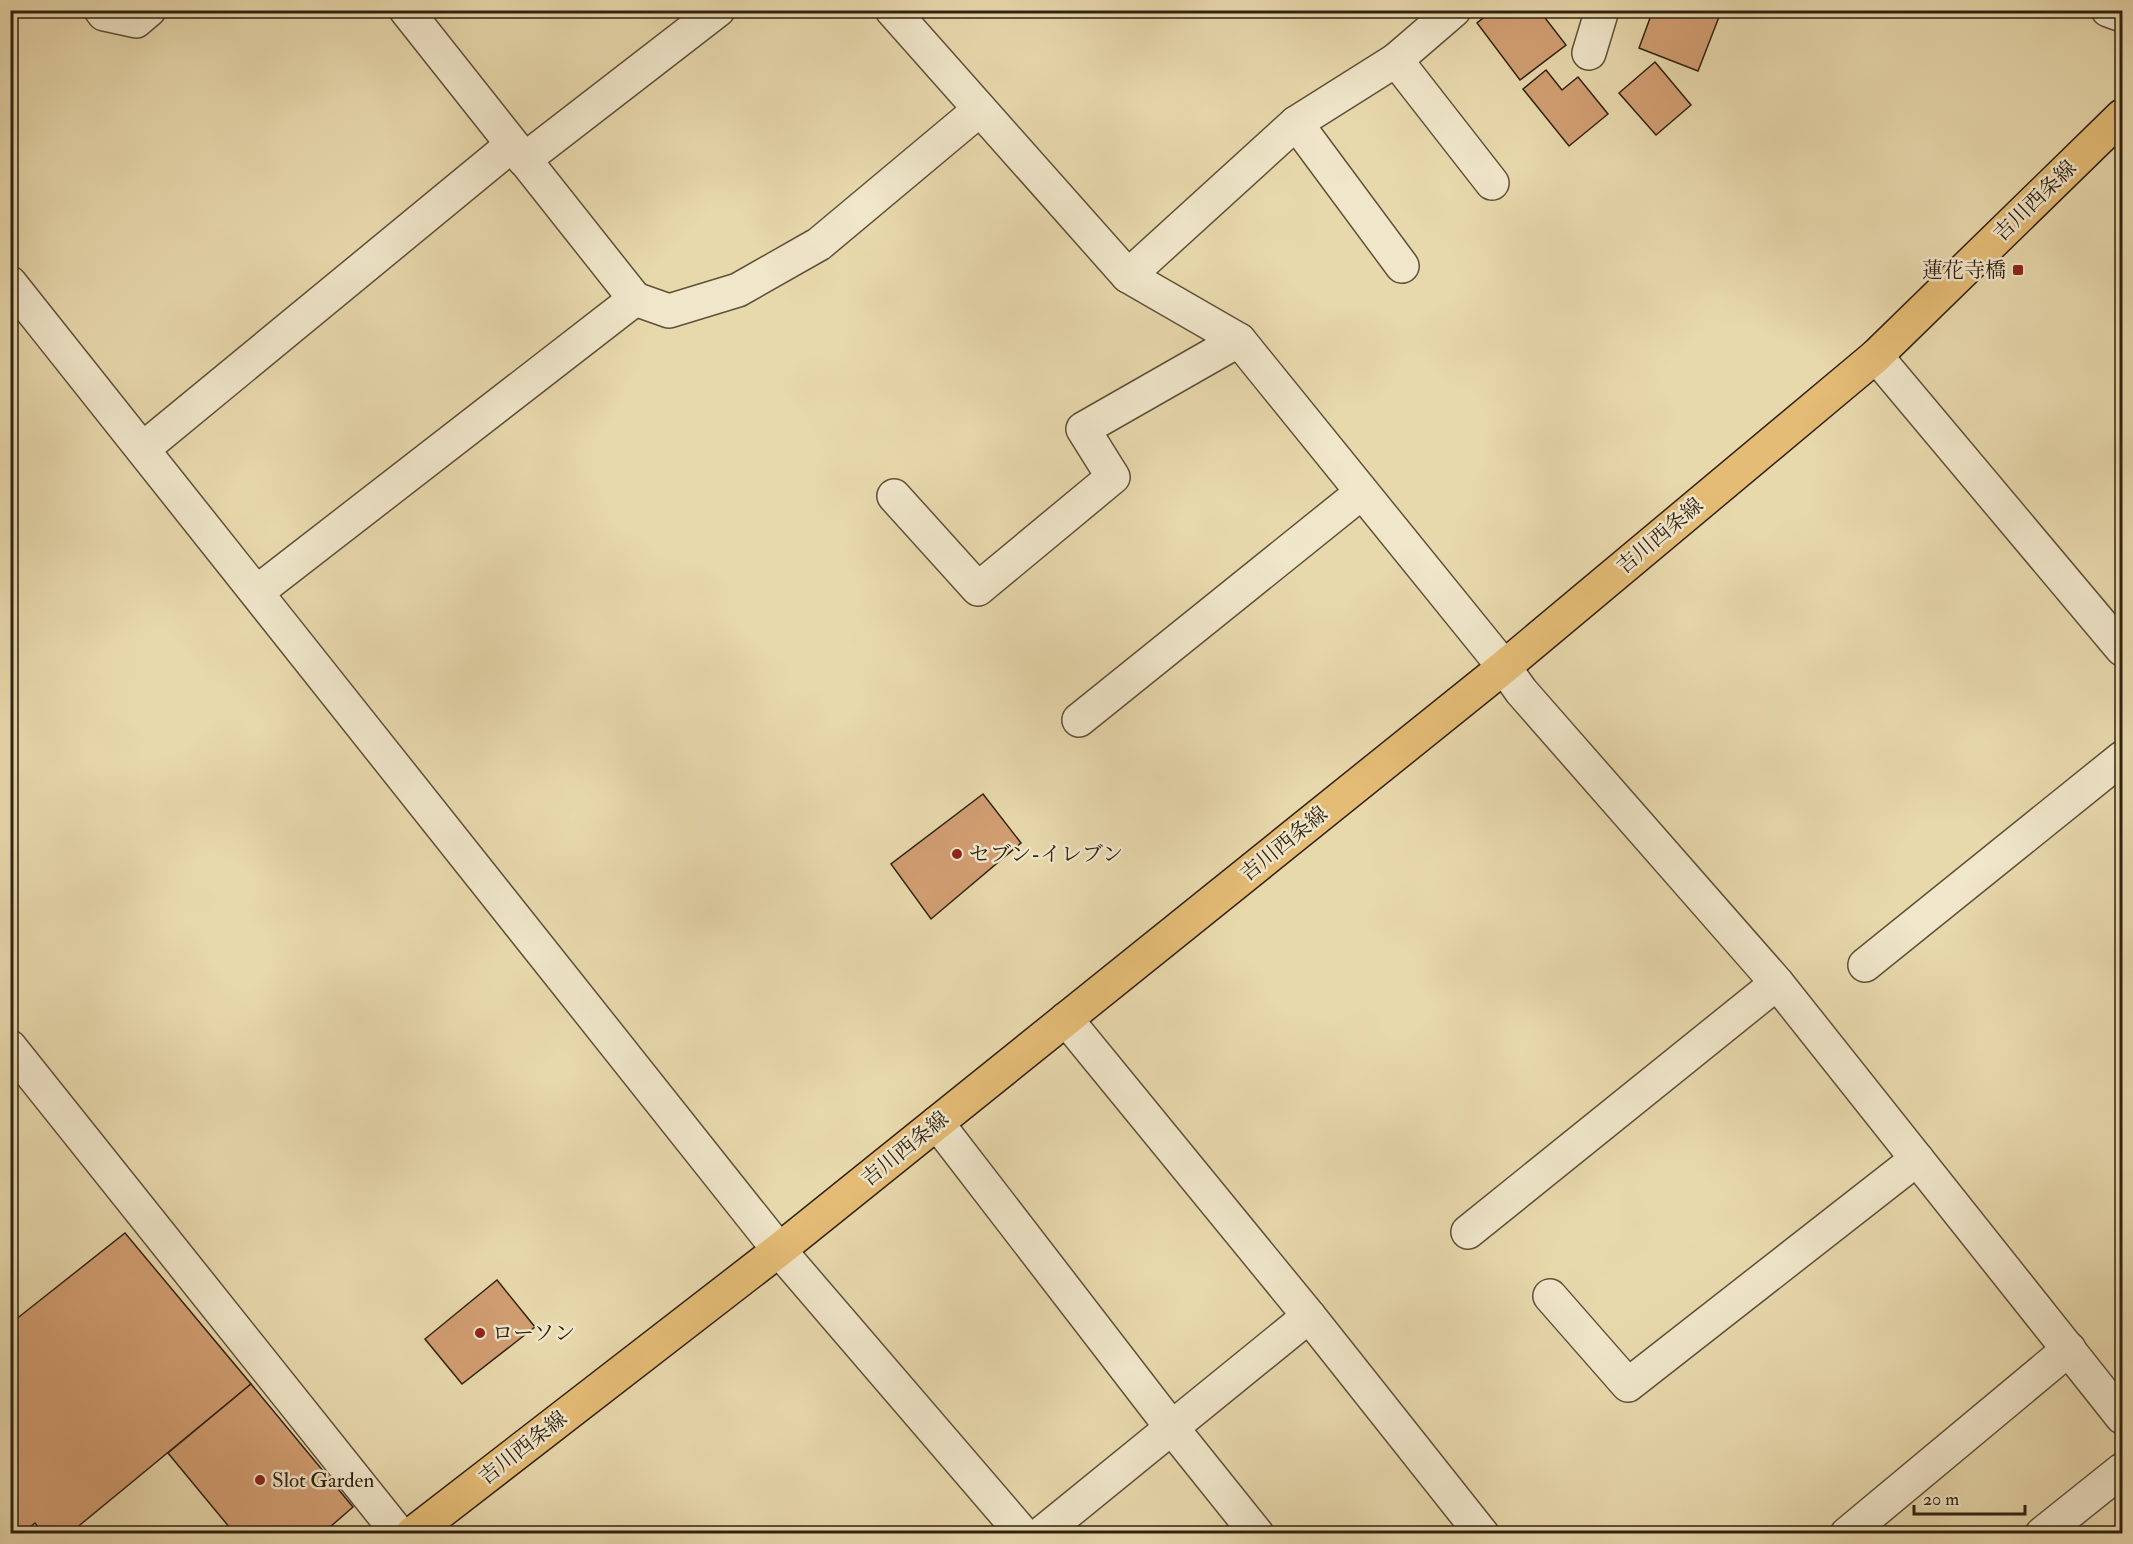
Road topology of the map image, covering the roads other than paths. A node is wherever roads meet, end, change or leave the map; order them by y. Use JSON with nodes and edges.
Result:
{"nodes":[{"id":1,"x":101,"y":10,"type":"edge"},
{"id":2,"x":149,"y":10,"type":"edge"},
{"id":3,"x":406,"y":10,"type":"edge"},
{"id":4,"x":718,"y":10,"type":"edge"},
{"id":5,"x":892,"y":10,"type":"edge"},
{"id":6,"x":1454,"y":10,"type":"edge"},
{"id":7,"x":1602,"y":10,"type":"edge"},
{"id":8,"x":2108,"y":10,"type":"edge"},
{"id":9,"x":2122,"y":15,"type":"edge"},
{"id":10,"x":1589,"y":53,"type":"dead end"},
{"id":11,"x":1396,"y":60,"type":"junction"},
{"id":12,"x":978,"y":111,"type":"junction"},
{"id":13,"x":2122,"y":116,"type":"edge"},
{"id":14,"x":1296,"y":123,"type":"junction"},
{"id":15,"x":518,"y":152,"type":"junction"},
{"id":16,"x":1492,"y":183,"type":"dead end"},
{"id":17,"x":1402,"y":266,"type":"dead end"},
{"id":18,"x":1128,"y":276,"type":"junction"},
{"id":19,"x":10,"y":283,"type":"edge"},
{"id":20,"x":635,"y":299,"type":"junction"},
{"id":21,"x":1239,"y":340,"type":"junction"},
{"id":22,"x":1876,"y":356,"type":"junction"},
{"id":23,"x":144,"y":448,"type":"junction"},
{"id":24,"x":1361,"y":493,"type":"junction"},
{"id":25,"x":894,"y":496,"type":"dead end"},
{"id":26,"x":258,"y":592,"type":"junction"},
{"id":27,"x":2122,"y":649,"type":"edge"},
{"id":28,"x":1504,"y":667,"type":"junction"},
{"id":29,"x":1079,"y":720,"type":"dead end"},
{"id":30,"x":2122,"y":758,"type":"edge"},
{"id":31,"x":1865,"y":966,"type":"dead end"},
{"id":32,"x":1777,"y":983,"type":"junction"},
{"id":33,"x":1066,"y":1019,"type":"junction"},
{"id":34,"x":10,"y":1047,"type":"edge"},
{"id":35,"x":938,"y":1123,"type":"junction"},
{"id":36,"x":1917,"y":1159,"type":"junction"},
{"id":37,"x":1468,"y":1233,"type":"dead end"},
{"id":38,"x":780,"y":1250,"type":"junction"},
{"id":39,"x":1550,"y":1296,"type":"dead end"},
{"id":40,"x":1310,"y":1316,"type":"junction"},
{"id":41,"x":2069,"y":1349,"type":"junction"},
{"id":42,"x":2122,"y":1416,"type":"edge"},
{"id":43,"x":1172,"y":1428,"type":"junction"},
{"id":44,"x":2122,"y":1470,"type":"edge"},
{"id":45,"x":399,"y":1533,"type":"edge"},
{"id":46,"x":412,"y":1533,"type":"edge"},
{"id":47,"x":1023,"y":1533,"type":"edge"},
{"id":48,"x":1041,"y":1533,"type":"edge"},
{"id":49,"x":1257,"y":1533,"type":"edge"},
{"id":50,"x":1482,"y":1533,"type":"edge"},
{"id":51,"x":1847,"y":1533,"type":"edge"},
{"id":52,"x":2042,"y":1533,"type":"edge"}],
"edges":[{"from":1,"to":2,"type":"street"},
{"from":3,"to":15,"type":"street"},
{"from":4,"to":15,"type":"street"},
{"from":5,"to":12,"type":"street"},
{"from":6,"to":11,"type":"street"},
{"from":7,"to":10,"type":"street"},
{"from":8,"to":9,"type":"street"},
{"from":11,"to":14,"type":"street"},
{"from":11,"to":16,"type":"street"},
{"from":12,"to":18,"type":"street"},
{"from":12,"to":20,"type":"street"},
{"from":13,"to":22,"type":"main road","name":"吉川西条線"},
{"from":14,"to":17,"type":"street"},
{"from":14,"to":18,"type":"street"},
{"from":15,"to":20,"type":"street"},
{"from":15,"to":23,"type":"street"},
{"from":18,"to":21,"type":"street"},
{"from":19,"to":23,"type":"street"},
{"from":20,"to":26,"type":"street"},
{"from":21,"to":24,"type":"street"},
{"from":21,"to":25,"type":"street"},
{"from":22,"to":27,"type":"street"},
{"from":22,"to":28,"type":"main road","name":"吉川西条線"},
{"from":23,"to":26,"type":"street"},
{"from":24,"to":28,"type":"street"},
{"from":24,"to":29,"type":"street"},
{"from":26,"to":38,"type":"street"},
{"from":28,"to":32,"type":"street"},
{"from":28,"to":33,"type":"main road","name":"吉川西条線"},
{"from":30,"to":31,"type":"street"},
{"from":32,"to":36,"type":"street"},
{"from":32,"to":37,"type":"street"},
{"from":33,"to":35,"type":"main road","name":"吉川西条線"},
{"from":33,"to":40,"type":"street"},
{"from":34,"to":45,"type":"street"},
{"from":35,"to":38,"type":"main road","name":"吉川西条線"},
{"from":35,"to":43,"type":"street"},
{"from":36,"to":39,"type":"street"},
{"from":36,"to":41,"type":"street"},
{"from":38,"to":46,"type":"main road","name":"吉川西条線"},
{"from":38,"to":47,"type":"street"},
{"from":40,"to":43,"type":"street"},
{"from":40,"to":50,"type":"street"},
{"from":41,"to":42,"type":"street"},
{"from":41,"to":51,"type":"street"},
{"from":43,"to":48,"type":"street"},
{"from":43,"to":49,"type":"street"},
{"from":44,"to":52,"type":"street"}]}
